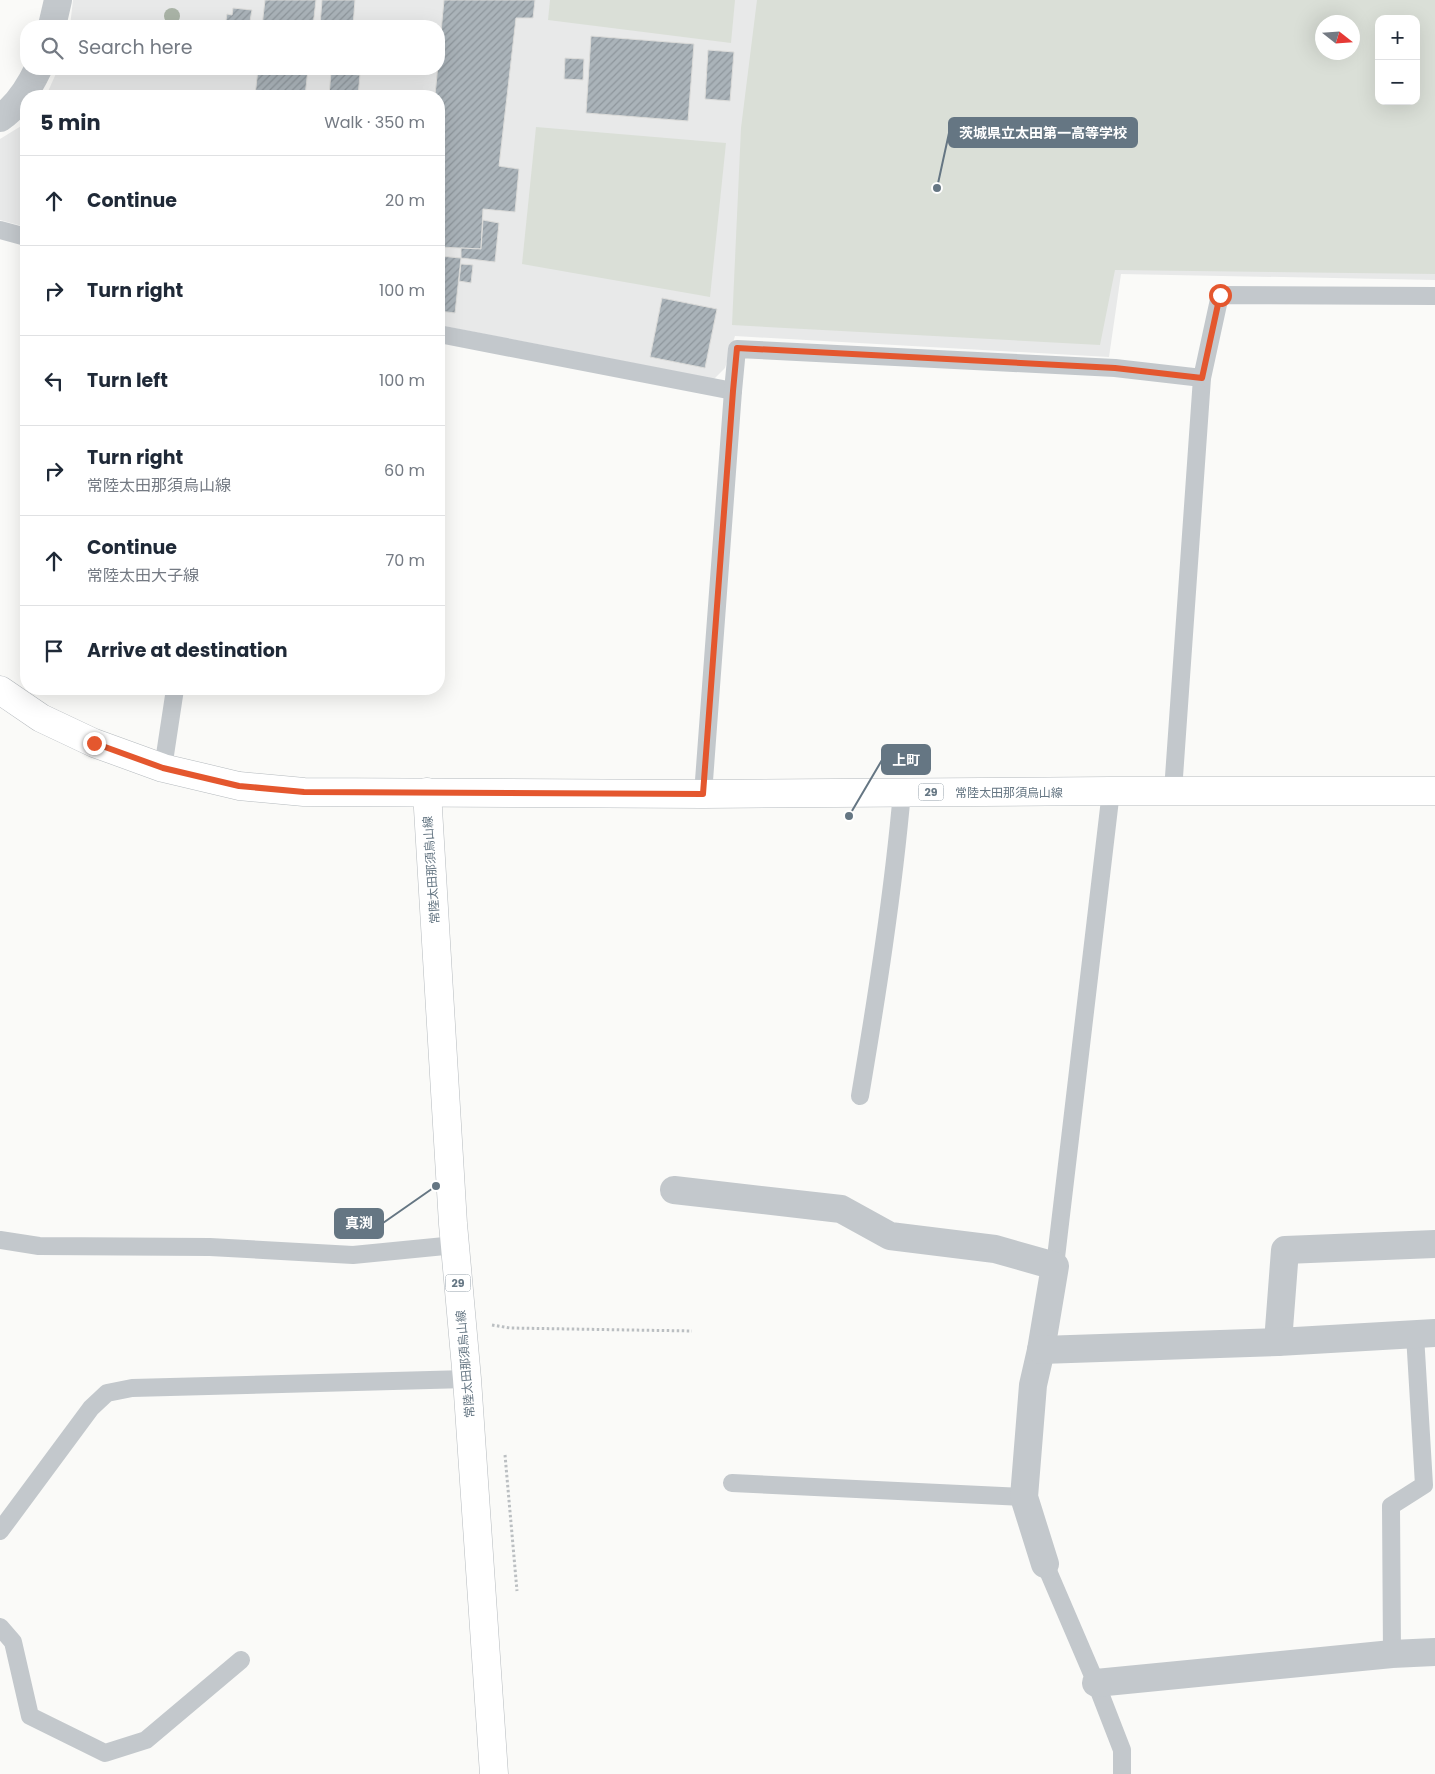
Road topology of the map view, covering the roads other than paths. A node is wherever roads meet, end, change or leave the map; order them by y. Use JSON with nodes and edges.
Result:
{"nodes":[{"id":1,"x":58,"y":0,"type":"edge"},
{"id":2,"x":53,"y":20,"type":"edge"},
{"id":3,"x":35,"y":75,"type":"edge"},
{"id":4,"x":27,"y":90,"type":"edge"},
{"id":5,"x":20,"y":99,"type":"edge"},
{"id":6,"x":0,"y":118,"type":"edge"},
{"id":7,"x":0,"y":230,"type":"edge"},
{"id":8,"x":20,"y":235,"type":"edge"},
{"id":9,"x":1435,"y":296,"type":"edge"},
{"id":10,"x":445,"y":335,"type":"edge"},
{"id":11,"x":1202,"y":378,"type":"junction"},
{"id":12,"x":733,"y":391,"type":"junction"},
{"id":13,"x":0,"y":690,"type":"edge"},
{"id":14,"x":174,"y":695,"type":"edge"},
{"id":15,"x":163,"y":768,"type":"junction"},
{"id":16,"x":1111,"y":791,"type":"junction"},
{"id":17,"x":1173,"y":791,"type":"junction"},
{"id":18,"x":427,"y":792,"type":"junction"},
{"id":19,"x":902,"y":792,"type":"junction"},
{"id":20,"x":1435,"y":792,"type":"edge"},
{"id":21,"x":703,"y":794,"type":"junction"},
{"id":22,"x":860,"y":1096,"type":"dead end"},
{"id":23,"x":674,"y":1190,"type":"dead end"},
{"id":24,"x":0,"y":1240,"type":"edge"},
{"id":25,"x":1435,"y":1244,"type":"edge"},
{"id":26,"x":455,"y":1245,"type":"junction"},
{"id":27,"x":1055,"y":1266,"type":"junction"},
{"id":28,"x":1425,"y":1334,"type":"edge"},
{"id":29,"x":1278,"y":1342,"type":"junction"},
{"id":30,"x":1041,"y":1350,"type":"junction"},
{"id":31,"x":466,"y":1379,"type":"junction"},
{"id":32,"x":732,"y":1482,"type":"dead end"},
{"id":33,"x":1024,"y":1497,"type":"junction"},
{"id":34,"x":0,"y":1531,"type":"edge"},
{"id":35,"x":1045,"y":1564,"type":"joint"},
{"id":36,"x":0,"y":1628,"type":"edge"},
{"id":37,"x":1435,"y":1652,"type":"edge"},
{"id":38,"x":1392,"y":1654,"type":"junction"},
{"id":39,"x":241,"y":1660,"type":"dead end"},
{"id":40,"x":1096,"y":1683,"type":"junction"},
{"id":41,"x":494,"y":1774,"type":"edge"},
{"id":42,"x":1122,"y":1774,"type":"edge"}],
"edges":[{"from":1,"to":2,"type":"street"},
{"from":3,"to":4,"type":"street"},
{"from":5,"to":6,"type":"street"},
{"from":7,"to":8,"type":"lane"},
{"from":9,"to":11,"type":"lane"},
{"from":10,"to":12,"type":"lane"},
{"from":11,"to":12,"type":"lane"},
{"from":11,"to":17,"type":"lane"},
{"from":12,"to":21,"type":"lane"},
{"from":13,"to":15,"type":"main road"},
{"from":14,"to":15,"type":"lane"},
{"from":15,"to":18,"type":"main road"},
{"from":16,"to":17,"type":"main road","name":"常陸太田那須烏山線","number":"29"},
{"from":16,"to":19,"type":"main road","name":"常陸太田那須烏山線","number":"29"},
{"from":16,"to":27,"type":"lane"},
{"from":17,"to":20,"type":"main road","name":"常陸太田那須烏山線","number":"29"},
{"from":18,"to":21,"type":"main road","name":"常陸太田那須烏山線","number":"29"},
{"from":18,"to":26,"type":"main road","name":"常陸太田那須烏山線","number":"29"},
{"from":19,"to":21,"type":"main road","name":"常陸太田那須烏山線","number":"29"},
{"from":19,"to":22,"type":"lane"},
{"from":23,"to":27,"type":"street"},
{"from":24,"to":26,"type":"lane"},
{"from":25,"to":29,"type":"street"},
{"from":26,"to":31,"type":"main road","name":"常陸太田那須烏山線","number":"29"},
{"from":27,"to":30,"type":"street"},
{"from":28,"to":29,"type":"street"},
{"from":28,"to":38,"type":"lane"},
{"from":29,"to":30,"type":"street"},
{"from":30,"to":33,"type":"street"},
{"from":31,"to":34,"type":"lane"},
{"from":31,"to":41,"type":"main road","name":"常陸太田那須烏山線","number":"29"},
{"from":32,"to":33,"type":"lane"},
{"from":33,"to":35,"type":"street"},
{"from":35,"to":40,"type":"lane"},
{"from":36,"to":39,"type":"lane"},
{"from":37,"to":38,"type":"street"},
{"from":38,"to":40,"type":"street"},
{"from":40,"to":42,"type":"lane"}]}
